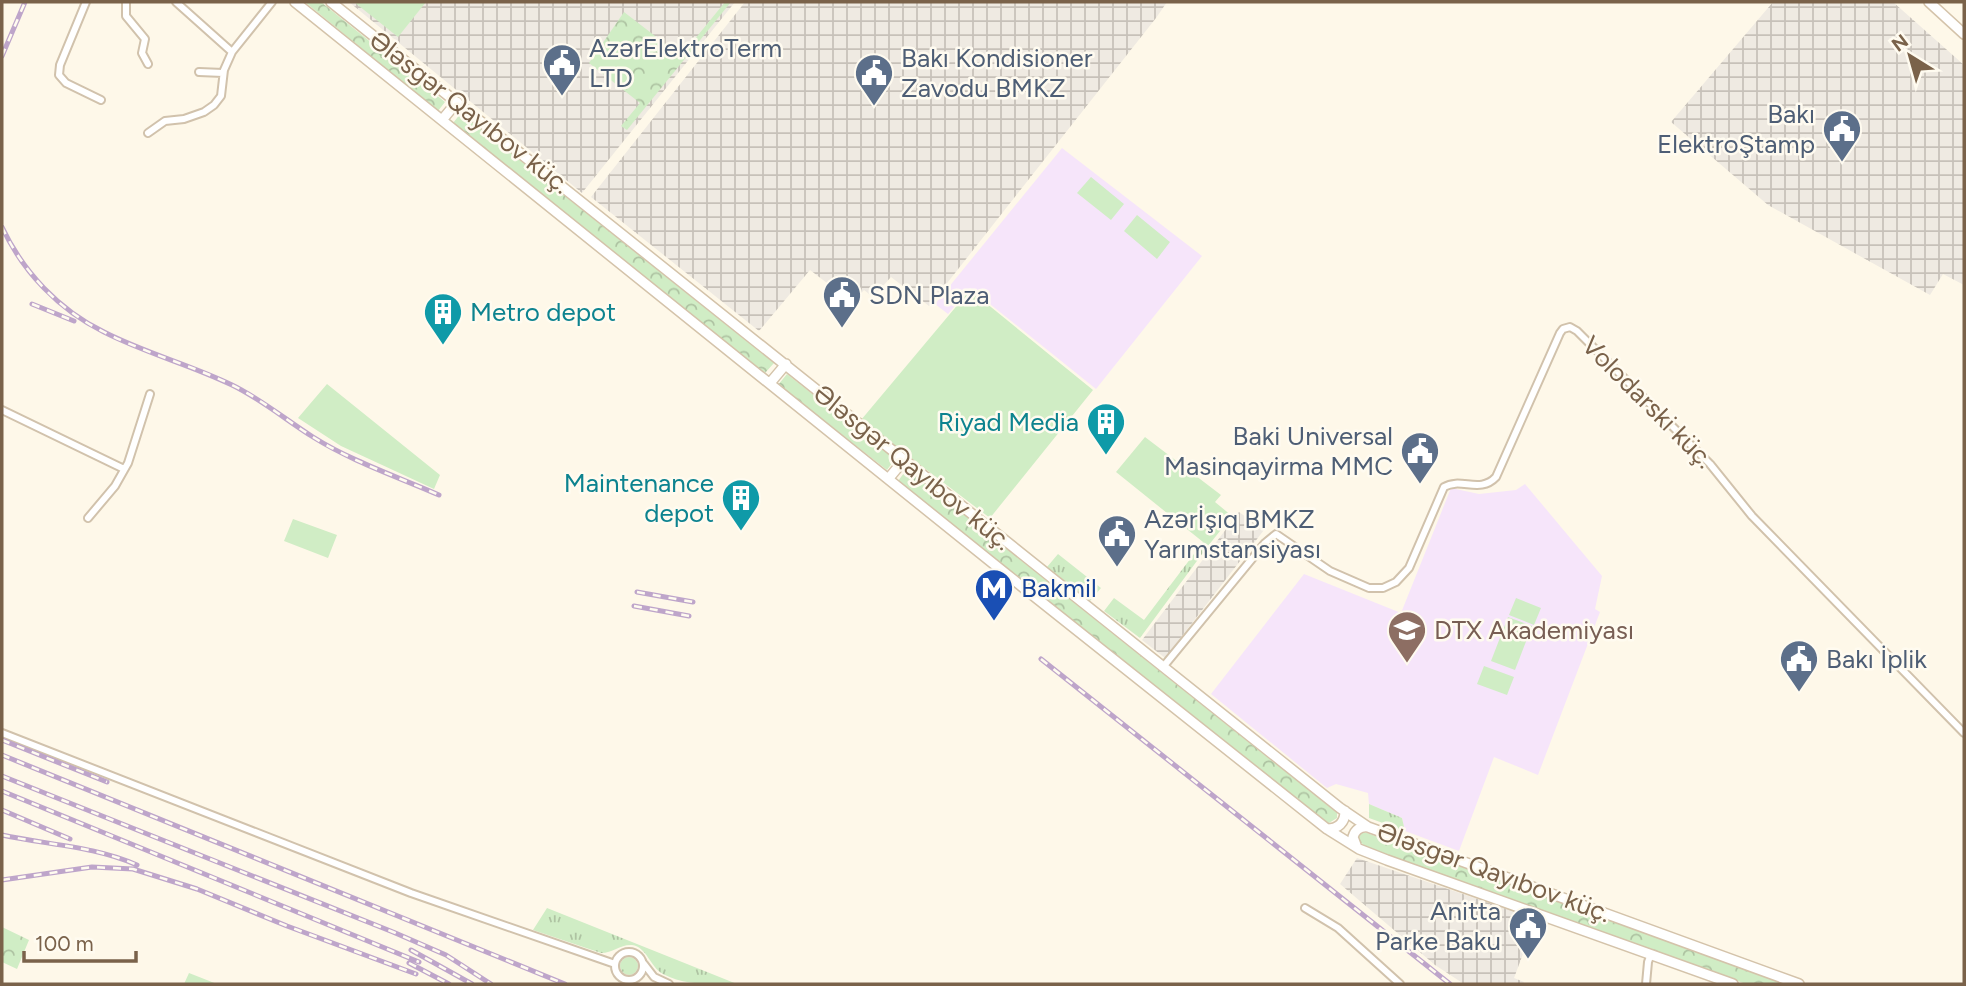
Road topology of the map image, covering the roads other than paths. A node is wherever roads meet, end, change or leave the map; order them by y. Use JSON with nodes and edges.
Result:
{"nodes":[{"id":1,"x":86,"y":2,"type":"edge"},
{"id":2,"x":126,"y":2,"type":"edge"},
{"id":3,"x":176,"y":2,"type":"edge"},
{"id":4,"x":272,"y":2,"type":"edge"},
{"id":5,"x":295,"y":2,"type":"edge"},
{"id":6,"x":331,"y":2,"type":"edge"},
{"id":7,"x":1929,"y":2,"type":"edge"},
{"id":8,"x":1964,"y":34,"type":"edge"},
{"id":9,"x":232,"y":52,"type":"junction"},
{"id":10,"x":148,"y":64,"type":"dead end"},
{"id":11,"x":199,"y":72,"type":"dead end"},
{"id":12,"x":223,"y":73,"type":"junction"},
{"id":13,"x":101,"y":100,"type":"dead end"},
{"id":14,"x":457,"y":102,"type":"junction"},
{"id":15,"x":442,"y":120,"type":"junction"},
{"id":16,"x":148,"y":133,"type":"dead end"},
{"id":17,"x":786,"y":364,"type":"junction"},
{"id":18,"x":770,"y":383,"type":"junction"},
{"id":19,"x":150,"y":394,"type":"dead end"},
{"id":20,"x":2,"y":410,"type":"edge"},
{"id":21,"x":904,"y":460,"type":"junction"},
{"id":22,"x":124,"y":469,"type":"junction"},
{"id":23,"x":889,"y":478,"type":"junction"},
{"id":24,"x":88,"y":518,"type":"dead end"},
{"id":25,"x":1164,"y":667,"type":"junction"},
{"id":26,"x":2,"y":733,"type":"edge"},
{"id":27,"x":1964,"y":733,"type":"edge"},
{"id":28,"x":1345,"y":811,"type":"junction"},
{"id":29,"x":1368,"y":827,"type":"junction"},
{"id":30,"x":1327,"y":829,"type":"junction"},
{"id":31,"x":1359,"y":849,"type":"junction"},
{"id":32,"x":1305,"y":908,"type":"dead end"},
{"id":33,"x":1651,"y":954,"type":"junction"},
{"id":34,"x":643,"y":962,"type":"junction"},
{"id":35,"x":615,"y":964,"type":"junction"},
{"id":36,"x":624,"y":979,"type":"junction"},
{"id":37,"x":636,"y":984,"type":"edge"},
{"id":38,"x":669,"y":984,"type":"edge"},
{"id":39,"x":1400,"y":984,"type":"edge"},
{"id":40,"x":1646,"y":984,"type":"edge"},
{"id":41,"x":1733,"y":984,"type":"edge"},
{"id":42,"x":1799,"y":984,"type":"edge"}],
"edges":[{"from":1,"to":13,"type":"street"},
{"from":2,"to":10,"type":"street"},
{"from":3,"to":9,"type":"street"},
{"from":4,"to":9,"type":"street"},
{"from":5,"to":15,"type":"main road","name":"Ələsgər Qayıbov küç."},
{"from":6,"to":14,"type":"main road","name":"Ələsgər Qayıbov küç."},
{"from":7,"to":8,"type":"main road"},
{"from":9,"to":12,"type":"street"},
{"from":11,"to":12,"type":"street"},
{"from":12,"to":16,"type":"street"},
{"from":14,"to":15,"type":"main road"},
{"from":14,"to":17,"type":"main road","name":"Ələsgər Qayıbov küç."},
{"from":15,"to":18,"type":"main road","name":"Ələsgər Qayıbov küç."},
{"from":17,"to":18,"type":"main road"},
{"from":17,"to":21,"type":"main road","name":"Ələsgər Qayıbov küç."},
{"from":18,"to":23,"type":"main road","name":"Ələsgər Qayıbov küç."},
{"from":19,"to":22,"type":"street"},
{"from":20,"to":22,"type":"street"},
{"from":21,"to":23,"type":"main road"},
{"from":21,"to":25,"type":"main road","name":"Ələsgər Qayıbov küç."},
{"from":22,"to":24,"type":"street"},
{"from":23,"to":30,"type":"main road","name":"Ələsgər Qayıbov küç."},
{"from":25,"to":27,"type":"street","name":"Volodarski küç."},
{"from":25,"to":28,"type":"main road","name":"Ələsgər Qayıbov küç."},
{"from":26,"to":35,"type":"street"},
{"from":28,"to":29,"type":"main road","name":"Ələsgər Qayıbov küç."},
{"from":28,"to":30,"type":"main road"},
{"from":29,"to":31,"type":"main road"},
{"from":29,"to":42,"type":"main road","name":"Ələsgər Qayıbov küç."},
{"from":30,"to":31,"type":"main road","name":"Ələsgər Qayıbov küç."},
{"from":31,"to":33,"type":"main road","name":"Ələsgər Qayıbov küç."},
{"from":32,"to":39,"type":"street"},
{"from":33,"to":40,"type":"street"},
{"from":33,"to":41,"type":"main road","name":"Ələsgər Qayıbov küç."},
{"from":34,"to":35,"type":"street"},
{"from":34,"to":36,"type":"street"},
{"from":34,"to":38,"type":"street"},
{"from":35,"to":36,"type":"street"},
{"from":36,"to":37,"type":"street"}]}
